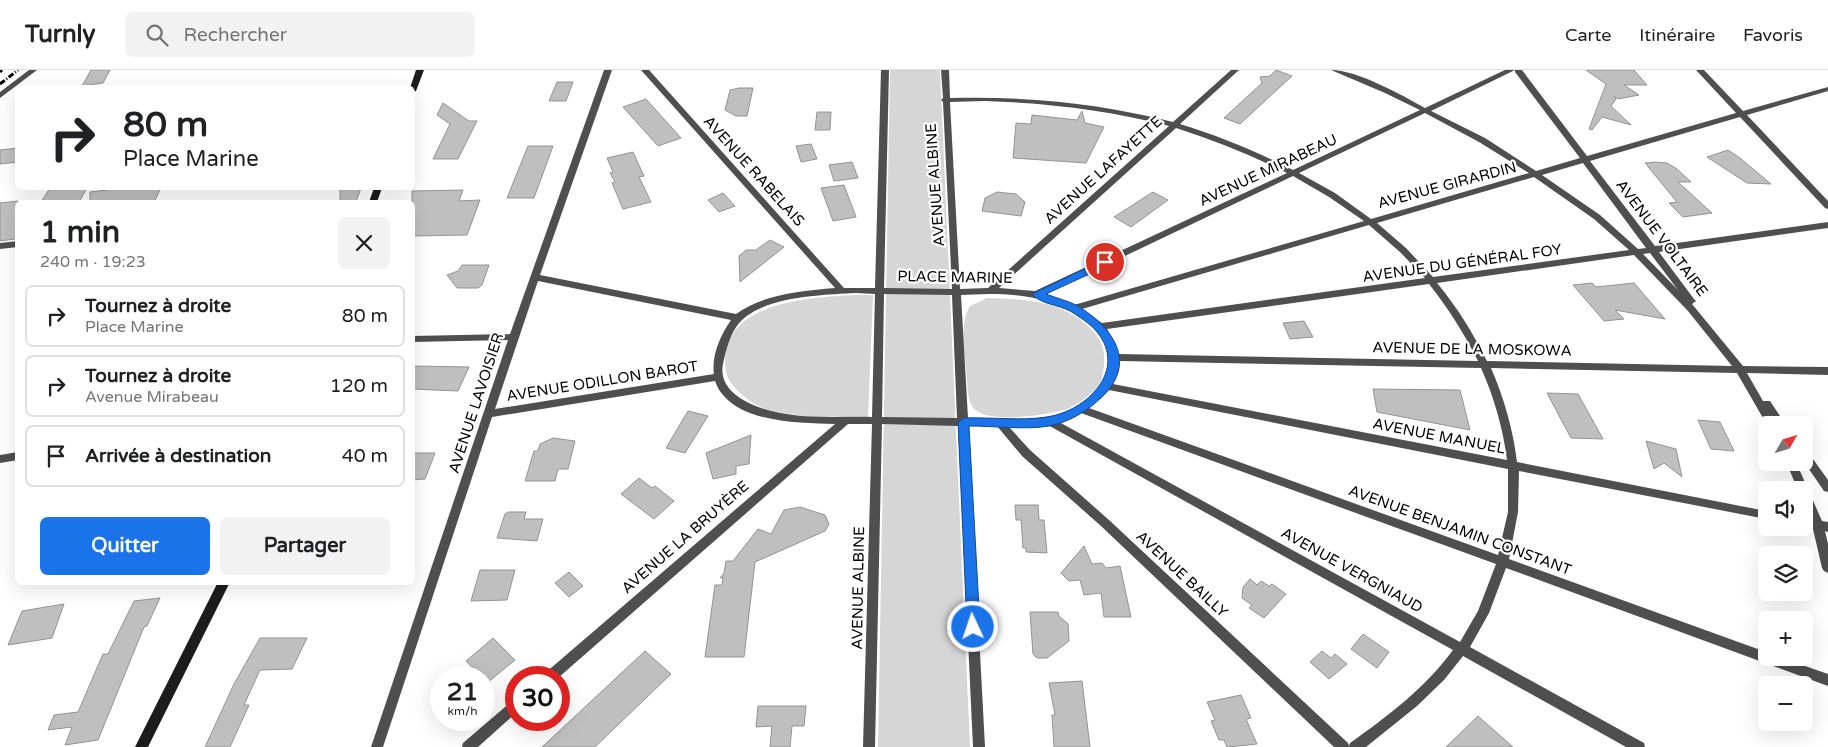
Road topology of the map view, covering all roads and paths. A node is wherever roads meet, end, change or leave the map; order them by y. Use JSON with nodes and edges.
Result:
{"nodes":[{"id":1,"x":33,"y":70,"type":"edge"},
{"id":2,"x":420,"y":70,"type":"edge"},
{"id":3,"x":608,"y":70,"type":"edge"},
{"id":4,"x":645,"y":70,"type":"edge"},
{"id":5,"x":885,"y":70,"type":"edge"},
{"id":6,"x":945,"y":70,"type":"edge"},
{"id":7,"x":1235,"y":70,"type":"edge"},
{"id":8,"x":1335,"y":70,"type":"edge"},
{"id":9,"x":1511,"y":70,"type":"edge"},
{"id":10,"x":1518,"y":70,"type":"edge"},
{"id":11,"x":1700,"y":70,"type":"edge"},
{"id":12,"x":414,"y":85,"type":"edge"},
{"id":13,"x":1828,"y":89,"type":"edge"},
{"id":14,"x":0,"y":96,"type":"edge"},
{"id":15,"x":945,"y":100,"type":"junction"},
{"id":16,"x":1427,"y":110,"type":"junction"},
{"id":17,"x":1742,"y":114,"type":"junction"},
{"id":18,"x":1175,"y":124,"type":"junction"},
{"id":19,"x":1585,"y":161,"type":"junction"},
{"id":20,"x":1293,"y":174,"type":"junction"},
{"id":21,"x":1537,"y":174,"type":"junction"},
{"id":22,"x":1828,"y":206,"type":"edge"},
{"id":23,"x":1368,"y":221,"type":"junction"},
{"id":24,"x":1828,"y":225,"type":"edge"},
{"id":25,"x":15,"y":244,"type":"edge"},
{"id":26,"x":0,"y":246,"type":"edge"},
{"id":27,"x":1653,"y":249,"type":"junction"},
{"id":28,"x":1636,"y":252,"type":"junction"},
{"id":29,"x":535,"y":277,"type":"junction"},
{"id":30,"x":1431,"y":280,"type":"junction"},
{"id":31,"x":842,"y":291,"type":"junction"},
{"id":32,"x":990,"y":291,"type":"junction"},
{"id":33,"x":880,"y":292,"type":"junction"},
{"id":34,"x":957,"y":292,"type":"junction"},
{"id":35,"x":1037,"y":294,"type":"junction"},
{"id":36,"x":1073,"y":308,"type":"junction"},
{"id":37,"x":738,"y":318,"type":"junction"},
{"id":38,"x":1099,"y":327,"type":"junction"},
{"id":39,"x":514,"y":337,"type":"junction"},
{"id":40,"x":415,"y":339,"type":"edge"},
{"id":41,"x":1115,"y":357,"type":"junction"},
{"id":42,"x":1484,"y":364,"type":"junction"},
{"id":43,"x":1740,"y":369,"type":"junction"},
{"id":44,"x":1828,"y":371,"type":"edge"},
{"id":45,"x":719,"y":377,"type":"junction"},
{"id":46,"x":1107,"y":386,"type":"junction"},
{"id":47,"x":1082,"y":409,"type":"junction"},
{"id":48,"x":489,"y":414,"type":"junction"},
{"id":49,"x":1767,"y":416,"type":"edge"},
{"id":50,"x":1775,"y":416,"type":"edge"},
{"id":51,"x":876,"y":421,"type":"junction"},
{"id":52,"x":1049,"y":421,"type":"junction"},
{"id":53,"x":844,"y":422,"type":"junction"},
{"id":54,"x":964,"y":422,"type":"junction"},
{"id":55,"x":1000,"y":423,"type":"junction"},
{"id":56,"x":15,"y":456,"type":"edge"},
{"id":57,"x":0,"y":459,"type":"edge"},
{"id":58,"x":1513,"y":466,"type":"junction"},
{"id":59,"x":1813,"y":467,"type":"edge"},
{"id":60,"x":1828,"y":488,"type":"edge"},
{"id":61,"x":1813,"y":508,"type":"edge"},
{"id":62,"x":1758,"y":513,"type":"edge"},
{"id":63,"x":1823,"y":526,"type":"edge"},
{"id":64,"x":1503,"y":563,"type":"junction"},
{"id":65,"x":1828,"y":568,"type":"edge"},
{"id":66,"x":222,"y":585,"type":"edge"},
{"id":67,"x":1462,"y":648,"type":"junction"},
{"id":68,"x":562,"y":666,"type":"edge"},
{"id":69,"x":1828,"y":680,"type":"edge"},
{"id":70,"x":505,"y":715,"type":"edge"},
{"id":71,"x":141,"y":747,"type":"edge"},
{"id":72,"x":377,"y":747,"type":"edge"},
{"id":73,"x":468,"y":747,"type":"edge"},
{"id":74,"x":869,"y":747,"type":"edge"},
{"id":75,"x":980,"y":747,"type":"edge"},
{"id":76,"x":1343,"y":747,"type":"edge"},
{"id":77,"x":1355,"y":747,"type":"edge"},
{"id":78,"x":1639,"y":747,"type":"edge"}],
"edges":[{"from":1,"to":14,"type":"street"},
{"from":2,"to":12,"type":"street"},
{"from":3,"to":29,"type":"street","name":"AVENUE LAVOISIER"},
{"from":4,"to":31,"type":"street","name":"AVENUE RABELAIS"},
{"from":5,"to":33,"type":"street","name":"AVENUE ALBINE"},
{"from":6,"to":15,"type":"street","name":"AVENUE ALBINE"},
{"from":7,"to":18,"type":"street","name":"AVENUE LAFAYETTE"},
{"from":8,"to":16,"type":"street"},
{"from":9,"to":16,"type":"street","name":"AVENUE MIRABEAU"},
{"from":10,"to":19,"type":"street","name":"AVENUE VOLTAIRE"},
{"from":11,"to":17,"type":"street"},
{"from":13,"to":17,"type":"street","name":"AVENUE GIRARDIN"},
{"from":15,"to":18,"type":"street"},
{"from":15,"to":34,"type":"street","name":"AVENUE ALBINE"},
{"from":16,"to":20,"type":"street","name":"AVENUE MIRABEAU"},
{"from":16,"to":21,"type":"street"},
{"from":17,"to":19,"type":"street","name":"AVENUE GIRARDIN"},
{"from":17,"to":22,"type":"street"},
{"from":18,"to":20,"type":"street"},
{"from":18,"to":32,"type":"street","name":"AVENUE LAFAYETTE"},
{"from":19,"to":21,"type":"street","name":"AVENUE GIRARDIN"},
{"from":19,"to":27,"type":"street","name":"AVENUE VOLTAIRE"},
{"from":20,"to":23,"type":"street"},
{"from":20,"to":35,"type":"street","name":"AVENUE MIRABEAU"},
{"from":21,"to":23,"type":"street","name":"AVENUE GIRARDIN"},
{"from":21,"to":28,"type":"street"},
{"from":23,"to":30,"type":"street"},
{"from":23,"to":36,"type":"street","name":"AVENUE GIRARDIN"},
{"from":24,"to":27,"type":"street","name":"AVENUE DU GÉNÉRAL FOY"},
{"from":25,"to":26,"type":"street"},
{"from":27,"to":28,"type":"street","name":"AVENUE DU GÉNÉRAL FOY"},
{"from":27,"to":43,"type":"street","name":"AVENUE VOLTAIRE"},
{"from":28,"to":30,"type":"street","name":"AVENUE DU GÉNÉRAL FOY"},
{"from":28,"to":43,"type":"street"},
{"from":29,"to":37,"type":"street"},
{"from":29,"to":39,"type":"street","name":"AVENUE LAVOISIER"},
{"from":30,"to":38,"type":"street","name":"AVENUE DU GÉNÉRAL FOY"},
{"from":30,"to":42,"type":"street"},
{"from":31,"to":33,"type":"street","name":"PLACE MARINE"},
{"from":31,"to":37,"type":"street","name":"PLACE MARINE"},
{"from":32,"to":34,"type":"street","name":"PLACE MARINE"},
{"from":32,"to":35,"type":"street","name":"PLACE MARINE"},
{"from":33,"to":34,"type":"street","name":"PLACE MARINE"},
{"from":33,"to":51,"type":"street","name":"AVENUE ALBINE"},
{"from":34,"to":54,"type":"street","name":"AVENUE ALBINE"},
{"from":35,"to":36,"type":"street","name":"PLACE MARINE"},
{"from":36,"to":38,"type":"street","name":"PLACE MARINE"},
{"from":37,"to":45,"type":"street"},
{"from":38,"to":41,"type":"street","name":"PLACE MARINE"},
{"from":39,"to":40,"type":"street"},
{"from":39,"to":48,"type":"street","name":"AVENUE LAVOISIER"},
{"from":41,"to":42,"type":"street","name":"AVENUE DE LA MOSKOWA"},
{"from":41,"to":46,"type":"street"},
{"from":42,"to":43,"type":"street","name":"AVENUE DE LA MOSKOWA"},
{"from":42,"to":58,"type":"street"},
{"from":43,"to":44,"type":"street","name":"AVENUE DE LA MOSKOWA"},
{"from":43,"to":49,"type":"street"},
{"from":43,"to":50,"type":"street","name":"AVENUE VOLTAIRE"},
{"from":45,"to":48,"type":"street","name":"AVENUE ODILLON BAROT"},
{"from":45,"to":53,"type":"street"},
{"from":46,"to":47,"type":"street"},
{"from":46,"to":58,"type":"street","name":"AVENUE MANUEL"},
{"from":47,"to":52,"type":"street"},
{"from":47,"to":64,"type":"street","name":"AVENUE BENJAMIN CONSTANT"},
{"from":48,"to":72,"type":"street","name":"AVENUE LAVOISIER"},
{"from":51,"to":53,"type":"street"},
{"from":51,"to":54,"type":"street"},
{"from":51,"to":74,"type":"street","name":"AVENUE ALBINE"},
{"from":52,"to":55,"type":"street"},
{"from":52,"to":67,"type":"street","name":"AVENUE VERGNIAUD"},
{"from":53,"to":68,"type":"street","name":"AVENUE LA BRUYÈRE"},
{"from":54,"to":55,"type":"street"},
{"from":54,"to":75,"type":"street","name":"AVENUE ALBINE"},
{"from":55,"to":76,"type":"street","name":"AVENUE BAILLY"},
{"from":56,"to":57,"type":"street"},
{"from":58,"to":62,"type":"street","name":"AVENUE MANUEL"},
{"from":58,"to":64,"type":"street"},
{"from":59,"to":60,"type":"street"},
{"from":61,"to":63,"type":"street"},
{"from":63,"to":65,"type":"street"},
{"from":64,"to":67,"type":"street"},
{"from":64,"to":69,"type":"street","name":"AVENUE BENJAMIN CONSTANT"},
{"from":66,"to":71,"type":"street"},
{"from":67,"to":77,"type":"street"},
{"from":67,"to":78,"type":"street","name":"AVENUE VERGNIAUD"},
{"from":70,"to":73,"type":"street"}]}
